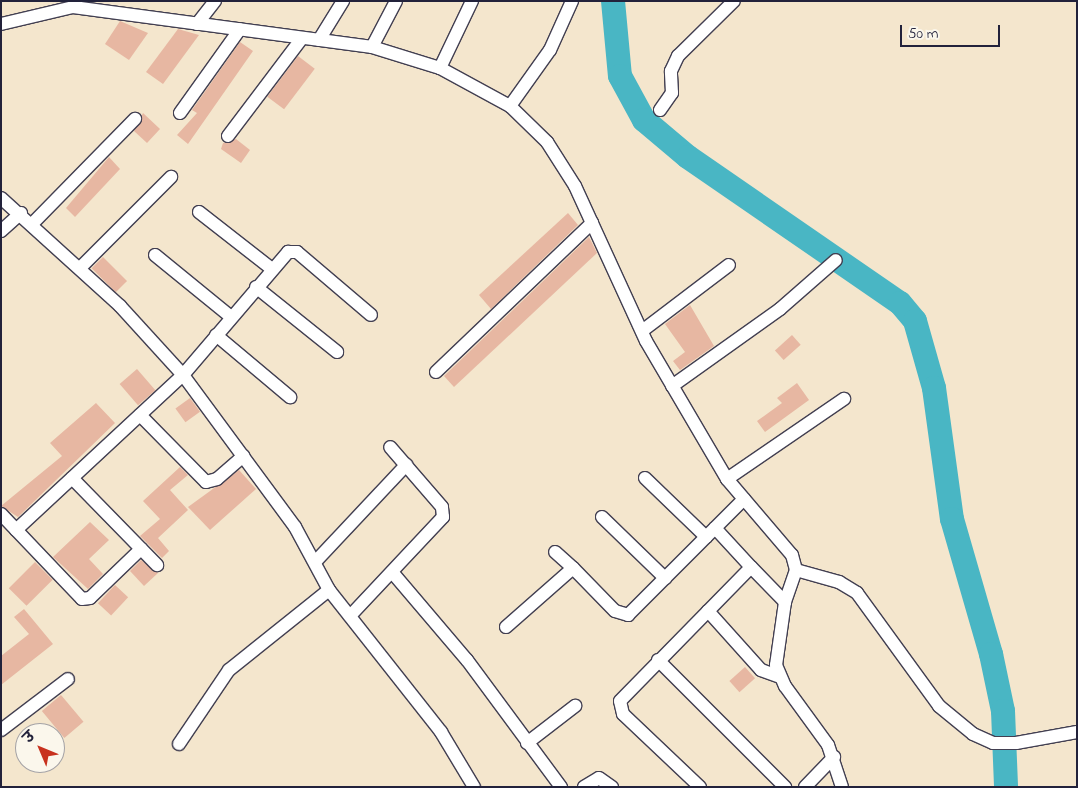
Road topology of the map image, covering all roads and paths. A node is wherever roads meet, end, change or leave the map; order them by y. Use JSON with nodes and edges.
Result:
{"nodes":[{"id":1,"x":215,"y":1,"type":"edge"},
{"id":2,"x":343,"y":1,"type":"edge"},
{"id":3,"x":396,"y":1,"type":"edge"},
{"id":4,"x":472,"y":1,"type":"edge"},
{"id":5,"x":572,"y":1,"type":"edge"},
{"id":6,"x":731,"y":2,"type":"edge"},
{"id":7,"x":98,"y":6,"type":"edge"},
{"id":8,"x":1,"y":24,"type":"edge"},
{"id":9,"x":198,"y":24,"type":"junction"},
{"id":10,"x":240,"y":29,"type":"junction"},
{"id":11,"x":302,"y":38,"type":"junction"},
{"id":12,"x":319,"y":40,"type":"junction"},
{"id":13,"x":372,"y":47,"type":"junction"},
{"id":14,"x":440,"y":68,"type":"junction"},
{"id":15,"x":510,"y":106,"type":"junction"},
{"id":16,"x":660,"y":110,"type":"dead end"},
{"id":17,"x":180,"y":113,"type":"dead end"},
{"id":18,"x":135,"y":119,"type":"dead end"},
{"id":19,"x":228,"y":136,"type":"dead end"},
{"id":20,"x":171,"y":177,"type":"dead end"},
{"id":21,"x":1,"y":198,"type":"edge"},
{"id":22,"x":199,"y":212,"type":"dead end"},
{"id":23,"x":21,"y":213,"type":"junction"},
{"id":24,"x":33,"y":223,"type":"junction"},
{"id":25,"x":592,"y":223,"type":"junction"},
{"id":26,"x":1,"y":231,"type":"edge"},
{"id":27,"x":155,"y":255,"type":"dead end"},
{"id":28,"x":836,"y":260,"type":"dead end"},
{"id":29,"x":729,"y":265,"type":"dead end"},
{"id":30,"x":80,"y":268,"type":"junction"},
{"id":31,"x":272,"y":269,"type":"junction"},
{"id":32,"x":256,"y":287,"type":"junction"},
{"id":33,"x":371,"y":314,"type":"dead end"},
{"id":34,"x":231,"y":317,"type":"junction"},
{"id":35,"x":642,"y":331,"type":"junction"},
{"id":36,"x":216,"y":336,"type":"junction"},
{"id":37,"x":337,"y":352,"type":"dead end"},
{"id":38,"x":436,"y":372,"type":"dead end"},
{"id":39,"x":183,"y":375,"type":"junction"},
{"id":40,"x":672,"y":386,"type":"junction"},
{"id":41,"x":290,"y":397,"type":"dead end"},
{"id":42,"x":844,"y":399,"type":"dead end"},
{"id":43,"x":140,"y":414,"type":"junction"},
{"id":44,"x":390,"y":447,"type":"dead end"},
{"id":45,"x":243,"y":456,"type":"junction"},
{"id":46,"x":406,"y":465,"type":"junction"},
{"id":47,"x":72,"y":478,"type":"junction"},
{"id":48,"x":645,"y":478,"type":"dead end"},
{"id":49,"x":727,"y":479,"type":"junction"},
{"id":50,"x":744,"y":499,"type":"junction"},
{"id":51,"x":1,"y":514,"type":"edge"},
{"id":52,"x":602,"y":517,"type":"dead end"},
{"id":53,"x":16,"y":530,"type":"junction"},
{"id":54,"x":710,"y":532,"type":"junction"},
{"id":55,"x":141,"y":549,"type":"junction"},
{"id":56,"x":555,"y":552,"type":"dead end"},
{"id":57,"x":316,"y":561,"type":"junction"},
{"id":58,"x":157,"y":565,"type":"dead end"},
{"id":59,"x":751,"y":566,"type":"junction"},
{"id":60,"x":573,"y":568,"type":"junction"},
{"id":61,"x":796,"y":570,"type":"junction"},
{"id":62,"x":392,"y":572,"type":"junction"},
{"id":63,"x":665,"y":578,"type":"junction"},
{"id":64,"x":329,"y":590,"type":"junction"},
{"id":65,"x":785,"y":602,"type":"junction"},
{"id":66,"x":708,"y":611,"type":"junction"},
{"id":67,"x":350,"y":616,"type":"junction"},
{"id":68,"x":506,"y":626,"type":"dead end"},
{"id":69,"x":658,"y":660,"type":"junction"},
{"id":70,"x":780,"y":678,"type":"junction"},
{"id":71,"x":68,"y":679,"type":"dead end"},
{"id":72,"x":575,"y":706,"type":"dead end"},
{"id":73,"x":1,"y":730,"type":"edge"},
{"id":74,"x":1077,"y":732,"type":"edge"},
{"id":75,"x":526,"y":743,"type":"junction"},
{"id":76,"x":179,"y":744,"type":"dead end"},
{"id":77,"x":834,"y":757,"type":"junction"},
{"id":78,"x":474,"y":787,"type":"edge"},
{"id":79,"x":561,"y":787,"type":"edge"},
{"id":80,"x":584,"y":787,"type":"edge"},
{"id":81,"x":612,"y":787,"type":"edge"},
{"id":82,"x":700,"y":787,"type":"edge"},
{"id":83,"x":785,"y":787,"type":"edge"},
{"id":84,"x":805,"y":787,"type":"edge"},
{"id":85,"x":842,"y":787,"type":"edge"}],
"edges":[{"from":1,"to":9,"type":"street"},
{"from":2,"to":12,"type":"street"},
{"from":3,"to":13,"type":"street"},
{"from":4,"to":14,"type":"street"},
{"from":5,"to":15,"type":"street"},
{"from":6,"to":16,"type":"street"},
{"from":7,"to":8,"type":"street"},
{"from":7,"to":9,"type":"street"},
{"from":9,"to":10,"type":"street"},
{"from":10,"to":11,"type":"street"},
{"from":10,"to":17,"type":"street"},
{"from":11,"to":12,"type":"street"},
{"from":11,"to":19,"type":"street"},
{"from":12,"to":13,"type":"street"},
{"from":13,"to":14,"type":"street"},
{"from":14,"to":15,"type":"street"},
{"from":15,"to":25,"type":"street"},
{"from":18,"to":24,"type":"street"},
{"from":20,"to":30,"type":"street"},
{"from":21,"to":23,"type":"street"},
{"from":22,"to":31,"type":"street"},
{"from":23,"to":24,"type":"street"},
{"from":23,"to":26,"type":"street"},
{"from":24,"to":30,"type":"street"},
{"from":25,"to":35,"type":"street"},
{"from":25,"to":38,"type":"street"},
{"from":27,"to":34,"type":"street"},
{"from":28,"to":40,"type":"street"},
{"from":29,"to":35,"type":"street"},
{"from":30,"to":39,"type":"street"},
{"from":31,"to":32,"type":"street"},
{"from":31,"to":33,"type":"street"},
{"from":32,"to":34,"type":"street"},
{"from":32,"to":37,"type":"street"},
{"from":34,"to":36,"type":"street"},
{"from":35,"to":40,"type":"street"},
{"from":36,"to":39,"type":"street"},
{"from":36,"to":41,"type":"street"},
{"from":39,"to":43,"type":"street"},
{"from":39,"to":45,"type":"street"},
{"from":40,"to":49,"type":"street"},
{"from":42,"to":49,"type":"street"},
{"from":43,"to":45,"type":"street"},
{"from":43,"to":47,"type":"street"},
{"from":44,"to":46,"type":"street"},
{"from":45,"to":57,"type":"street"},
{"from":46,"to":57,"type":"street"},
{"from":46,"to":62,"type":"street"},
{"from":47,"to":53,"type":"street"},
{"from":47,"to":55,"type":"street"},
{"from":48,"to":54,"type":"street"},
{"from":49,"to":50,"type":"street"},
{"from":50,"to":54,"type":"street"},
{"from":50,"to":61,"type":"street"},
{"from":51,"to":53,"type":"street"},
{"from":52,"to":63,"type":"street"},
{"from":53,"to":55,"type":"street"},
{"from":54,"to":59,"type":"street"},
{"from":54,"to":63,"type":"street"},
{"from":55,"to":58,"type":"street"},
{"from":56,"to":60,"type":"street"},
{"from":57,"to":64,"type":"street"},
{"from":59,"to":65,"type":"street"},
{"from":59,"to":66,"type":"street"},
{"from":60,"to":63,"type":"street"},
{"from":60,"to":68,"type":"street"},
{"from":61,"to":65,"type":"street"},
{"from":61,"to":74,"type":"street"},
{"from":62,"to":67,"type":"street"},
{"from":62,"to":75,"type":"street"},
{"from":64,"to":67,"type":"street"},
{"from":64,"to":76,"type":"street"},
{"from":65,"to":70,"type":"street"},
{"from":66,"to":69,"type":"street"},
{"from":66,"to":70,"type":"street"},
{"from":67,"to":78,"type":"street"},
{"from":69,"to":82,"type":"street"},
{"from":69,"to":83,"type":"street"},
{"from":70,"to":77,"type":"street"},
{"from":71,"to":73,"type":"street"},
{"from":72,"to":75,"type":"street"},
{"from":75,"to":79,"type":"street"},
{"from":77,"to":84,"type":"street"},
{"from":77,"to":85,"type":"street"},
{"from":80,"to":81,"type":"street"}]}
